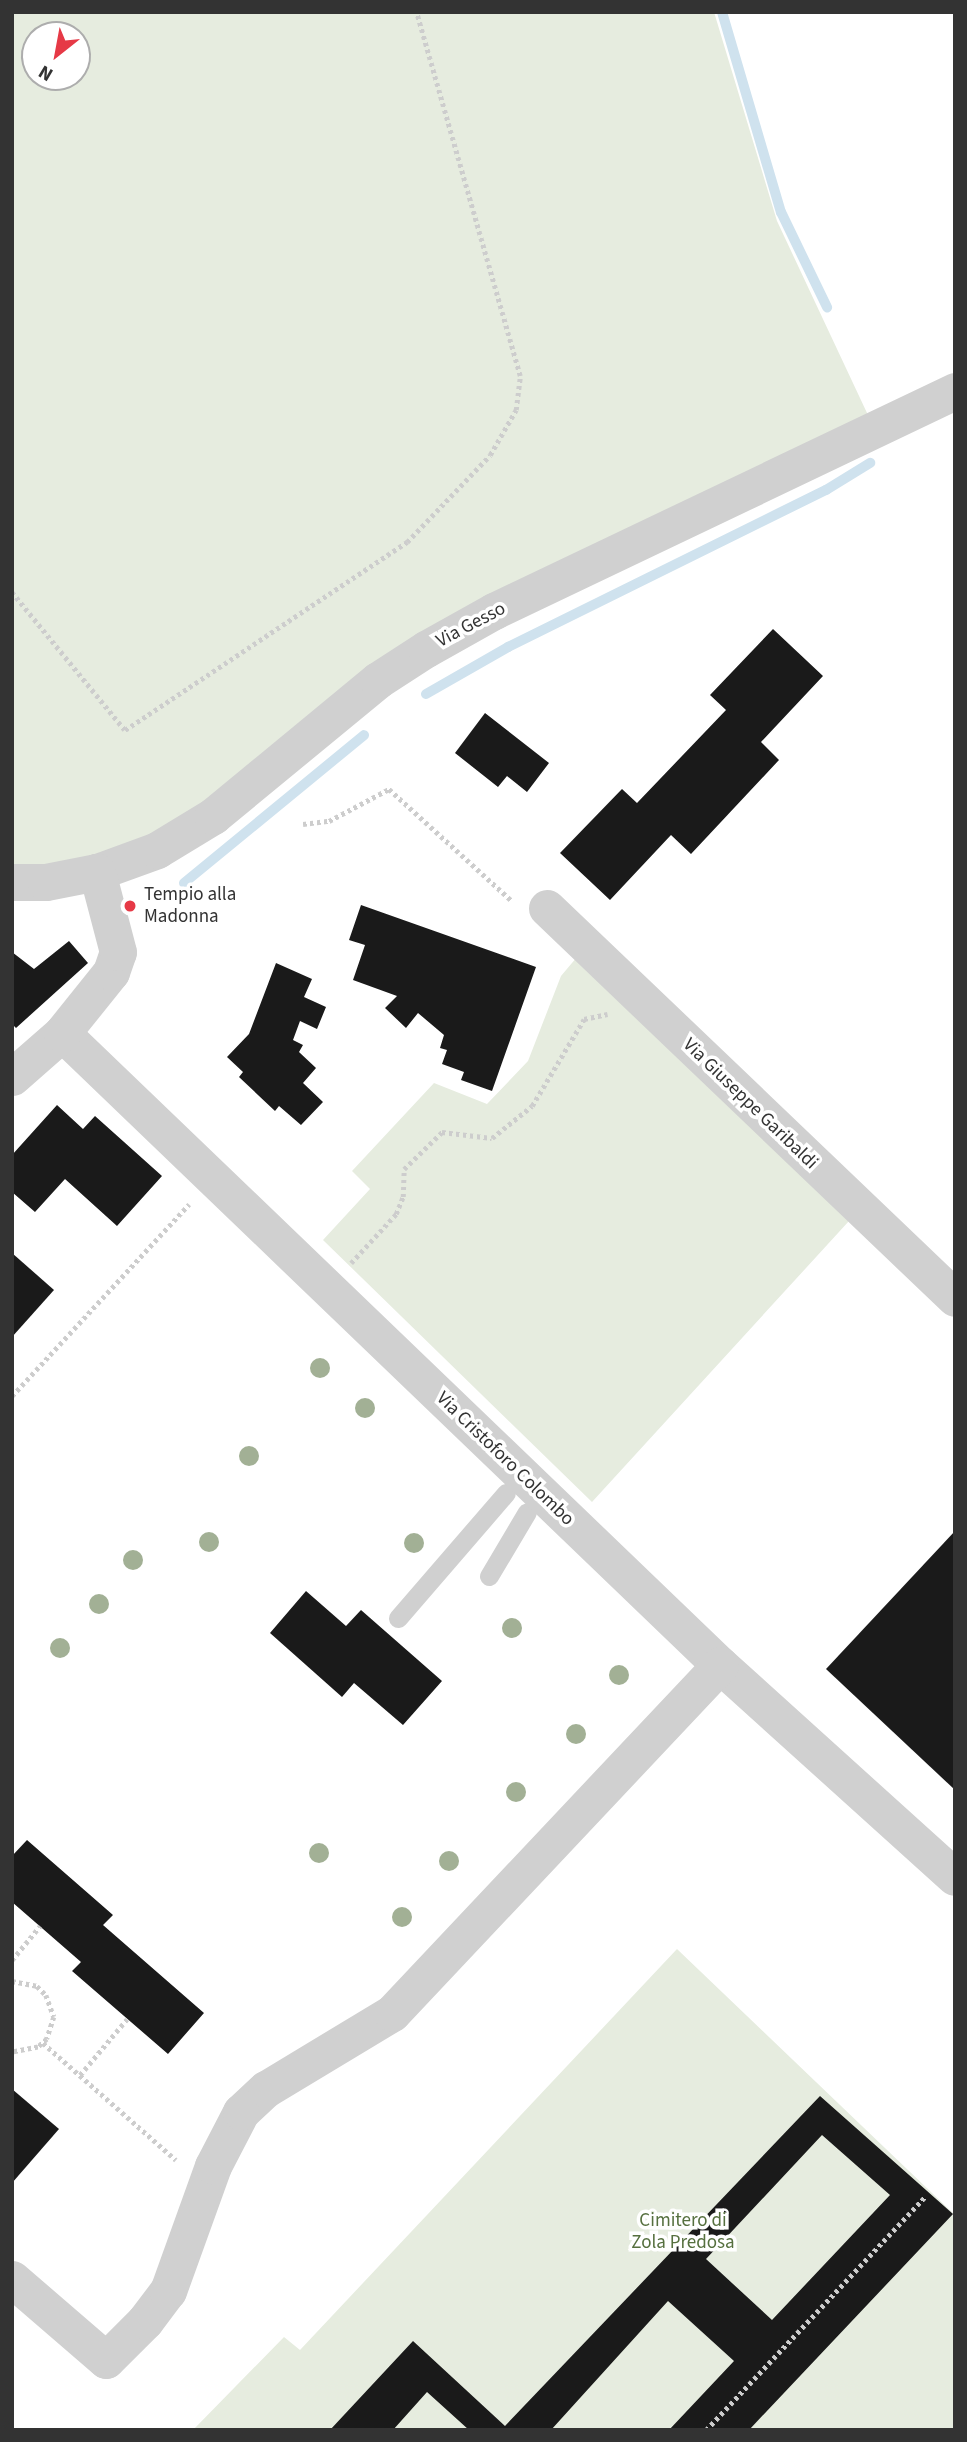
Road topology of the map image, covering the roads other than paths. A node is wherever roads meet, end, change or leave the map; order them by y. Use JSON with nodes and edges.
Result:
{"nodes":[{"id":1,"x":955,"y":391,"type":"edge"},
{"id":2,"x":97,"y":872,"type":"junction"},
{"id":3,"x":12,"y":882,"type":"edge"},
{"id":4,"x":533,"y":908,"type":"road end"},
{"id":5,"x":62,"y":1033,"type":"junction"},
{"id":6,"x":12,"y":1077,"type":"edge"},
{"id":7,"x":955,"y":1298,"type":"edge"},
{"id":8,"x":506,"y":1493,"type":"dead end"},
{"id":9,"x":527,"y":1511,"type":"dead end"},
{"id":10,"x":489,"y":1576,"type":"dead end"},
{"id":11,"x":398,"y":1618,"type":"dead end"},
{"id":12,"x":720,"y":1665,"type":"junction"},
{"id":13,"x":955,"y":1878,"type":"edge"},
{"id":14,"x":12,"y":2279,"type":"edge"}],
"edges":[{"from":1,"to":2,"type":"street","name":"Via Gesso"},
{"from":2,"to":3,"type":"street","name":"Via Gesso"},
{"from":2,"to":5,"type":"street"},
{"from":4,"to":7,"type":"street","name":"Via Giuseppe Garibaldi"},
{"from":5,"to":6,"type":"street"},
{"from":5,"to":12,"type":"street","name":"Via Cristoforo Colombo"},
{"from":8,"to":11,"type":"lane"},
{"from":9,"to":10,"type":"lane"},
{"from":12,"to":13,"type":"street","name":"Via Cristoforo Colombo"},
{"from":12,"to":14,"type":"street"}]}
